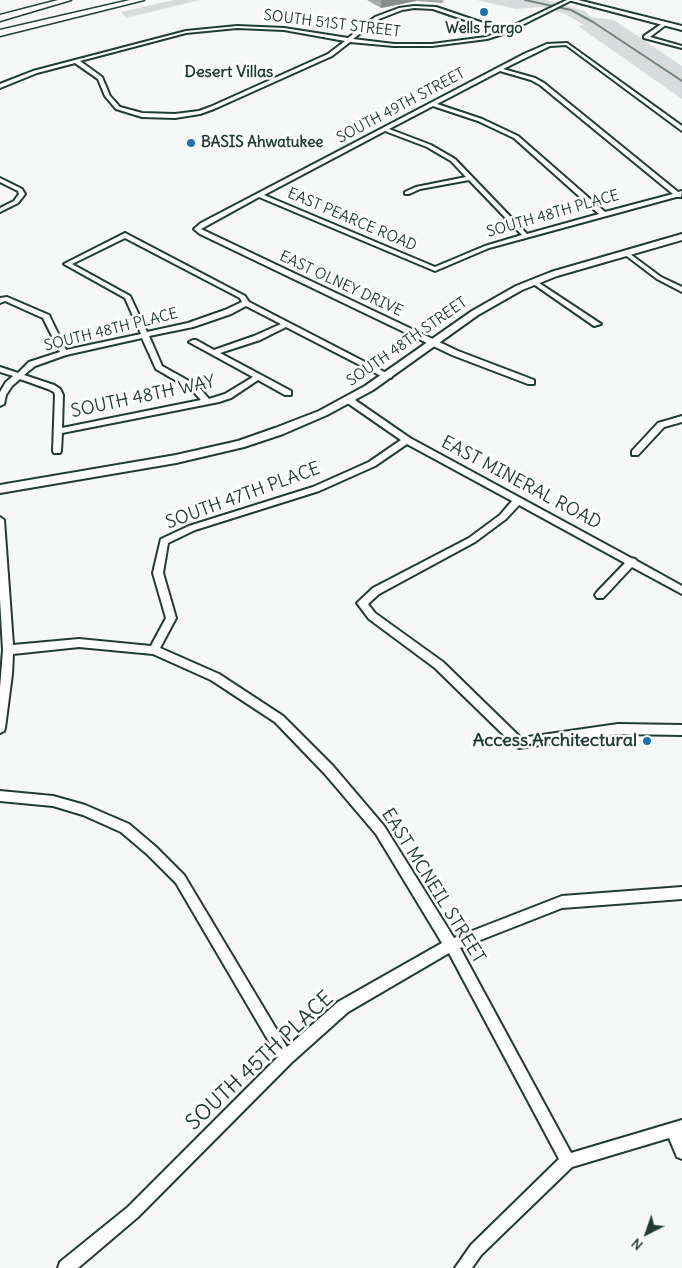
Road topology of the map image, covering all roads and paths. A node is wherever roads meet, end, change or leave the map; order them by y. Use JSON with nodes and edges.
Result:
{"nodes":[{"id":1,"x":118,"y":0,"type":"edge"},
{"id":2,"x":140,"y":0,"type":"edge"},
{"id":3,"x":571,"y":0,"type":"edge"},
{"id":4,"x":592,"y":0,"type":"edge"},
{"id":5,"x":71,"y":1,"type":"edge"},
{"id":6,"x":0,"y":19,"type":"edge"},
{"id":7,"x":682,"y":23,"type":"edge"},
{"id":8,"x":665,"y":24,"type":"junction"},
{"id":9,"x":682,"y":28,"type":"edge"},
{"id":10,"x":0,"y":31,"type":"edge"},
{"id":11,"x":504,"y":32,"type":"junction"},
{"id":12,"x":348,"y":40,"type":"junction"},
{"id":13,"x":682,"y":47,"type":"edge"},
{"id":14,"x":76,"y":61,"type":"junction"},
{"id":15,"x":500,"y":69,"type":"junction"},
{"id":16,"x":0,"y":86,"type":"edge"},
{"id":17,"x":433,"y":104,"type":"junction"},
{"id":18,"x":384,"y":129,"type":"junction"},
{"id":19,"x":682,"y":129,"type":"edge"},
{"id":20,"x":471,"y":178,"type":"junction"},
{"id":21,"x":0,"y":180,"type":"edge"},
{"id":22,"x":408,"y":193,"type":"dead end"},
{"id":23,"x":258,"y":195,"type":"junction"},
{"id":24,"x":680,"y":195,"type":"edge"},
{"id":25,"x":0,"y":210,"type":"edge"},
{"id":26,"x":603,"y":214,"type":"junction"},
{"id":27,"x":197,"y":229,"type":"joint"},
{"id":28,"x":525,"y":235,"type":"junction"},
{"id":29,"x":682,"y":237,"type":"edge"},
{"id":30,"x":626,"y":253,"type":"junction"},
{"id":31,"x":434,"y":269,"type":"joint"},
{"id":32,"x":534,"y":282,"type":"junction"},
{"id":33,"x":682,"y":290,"type":"edge"},
{"id":34,"x":2,"y":300,"type":"edge"},
{"id":35,"x":246,"y":303,"type":"junction"},
{"id":36,"x":286,"y":324,"type":"junction"},
{"id":37,"x":597,"y":324,"type":"dead end"},
{"id":38,"x":146,"y":336,"type":"junction"},
{"id":39,"x":192,"y":342,"type":"dead end"},
{"id":40,"x":433,"y":342,"type":"junction"},
{"id":41,"x":64,"y":353,"type":"junction"},
{"id":42,"x":214,"y":353,"type":"junction"},
{"id":43,"x":0,"y":369,"type":"edge"},
{"id":44,"x":18,"y":375,"type":"junction"},
{"id":45,"x":388,"y":376,"type":"junction"},
{"id":46,"x":258,"y":377,"type":"junction"},
{"id":47,"x":531,"y":382,"type":"dead end"},
{"id":48,"x":288,"y":393,"type":"dead end"},
{"id":49,"x":349,"y":400,"type":"junction"},
{"id":50,"x":207,"y":402,"type":"junction"},
{"id":51,"x":0,"y":404,"type":"edge"},
{"id":52,"x":682,"y":419,"type":"edge"},
{"id":53,"x":58,"y":431,"type":"junction"},
{"id":54,"x":407,"y":440,"type":"junction"},
{"id":55,"x":57,"y":452,"type":"dead end"},
{"id":56,"x":635,"y":453,"type":"dead end"},
{"id":57,"x":0,"y":489,"type":"edge"},
{"id":58,"x":518,"y":501,"type":"junction"},
{"id":59,"x":0,"y":520,"type":"edge"},
{"id":60,"x":632,"y":561,"type":"junction"},
{"id":61,"x":2,"y":572,"type":"edge"},
{"id":62,"x":682,"y":590,"type":"edge"},
{"id":63,"x":600,"y":595,"type":"dead end"},
{"id":64,"x":8,"y":650,"type":"junction"},
{"id":65,"x":154,"y":650,"type":"junction"},
{"id":66,"x":1,"y":723,"type":"edge"},
{"id":67,"x":682,"y":730,"type":"edge"},
{"id":68,"x":0,"y":796,"type":"edge"},
{"id":69,"x":682,"y":893,"type":"edge"},
{"id":70,"x":451,"y":945,"type":"junction"},
{"id":71,"x":286,"y":1058,"type":"junction"},
{"id":72,"x":678,"y":1128,"type":"edge"},
{"id":73,"x":682,"y":1152,"type":"edge"},
{"id":74,"x":568,"y":1161,"type":"junction"},
{"id":75,"x":67,"y":1267,"type":"edge"},
{"id":76,"x":462,"y":1268,"type":"edge"}],
"edges":[{"from":1,"to":10,"type":"highway"},
{"from":2,"to":10,"type":"highway"},
{"from":3,"to":8,"type":"main road"},
{"from":3,"to":11,"type":"street","name":"SOUTH 51ST STREET"},
{"from":4,"to":7,"type":"main road"},
{"from":5,"to":6,"type":"highway"},
{"from":8,"to":9,"type":"main road"},
{"from":8,"to":13,"type":"street"},
{"from":11,"to":12,"type":"street","name":"SOUTH 51ST STREET"},
{"from":11,"to":12,"type":"street"},
{"from":12,"to":14,"type":"street","name":"SOUTH 51ST STREET"},
{"from":12,"to":14,"type":"street"},
{"from":14,"to":16,"type":"street","name":"SOUTH 51ST STREET"},
{"from":15,"to":17,"type":"street","name":"SOUTH 49TH STREET"},
{"from":15,"to":19,"type":"street","name":"SOUTH 49TH STREET"},
{"from":15,"to":24,"type":"street"},
{"from":17,"to":18,"type":"street","name":"SOUTH 49TH STREET"},
{"from":17,"to":26,"type":"street"},
{"from":18,"to":20,"type":"street"},
{"from":18,"to":23,"type":"street","name":"SOUTH 49TH STREET"},
{"from":20,"to":22,"type":"street"},
{"from":20,"to":28,"type":"street"},
{"from":21,"to":25,"type":"street"},
{"from":23,"to":27,"type":"street","name":"SOUTH 49TH STREET"},
{"from":23,"to":31,"type":"street","name":"EAST PEARCE ROAD"},
{"from":24,"to":26,"type":"street","name":"SOUTH 48TH PLACE"},
{"from":26,"to":28,"type":"street","name":"SOUTH 48TH PLACE"},
{"from":27,"to":40,"type":"street","name":"EAST OLNEY DRIVE"},
{"from":28,"to":31,"type":"street","name":"SOUTH 48TH PLACE"},
{"from":29,"to":30,"type":"main road","name":"SOUTH 48TH STREET"},
{"from":30,"to":32,"type":"main road","name":"SOUTH 48TH STREET"},
{"from":30,"to":33,"type":"street"},
{"from":32,"to":37,"type":"street"},
{"from":32,"to":40,"type":"main road","name":"SOUTH 48TH STREET"},
{"from":34,"to":41,"type":"street"},
{"from":35,"to":36,"type":"street"},
{"from":35,"to":38,"type":"street","name":"SOUTH 48TH PLACE"},
{"from":35,"to":38,"type":"street"},
{"from":36,"to":42,"type":"street"},
{"from":36,"to":45,"type":"street"},
{"from":38,"to":41,"type":"street","name":"SOUTH 48TH PLACE"},
{"from":38,"to":50,"type":"street"},
{"from":39,"to":42,"type":"street"},
{"from":40,"to":45,"type":"main road","name":"SOUTH 48TH STREET"},
{"from":40,"to":47,"type":"street","name":"EAST OLNEY DRIVE"},
{"from":41,"to":44,"type":"street","name":"SOUTH 48TH PLACE"},
{"from":42,"to":46,"type":"street"},
{"from":43,"to":44,"type":"street"},
{"from":44,"to":51,"type":"street","name":"SOUTH 48TH PLACE"},
{"from":44,"to":53,"type":"street"},
{"from":45,"to":49,"type":"main road","name":"SOUTH 48TH STREET"},
{"from":46,"to":48,"type":"street"},
{"from":46,"to":50,"type":"street","name":"SOUTH 48TH WAY"},
{"from":49,"to":54,"type":"street","name":"EAST MINERAL ROAD"},
{"from":49,"to":57,"type":"main road","name":"SOUTH 48TH STREET"},
{"from":50,"to":53,"type":"street","name":"SOUTH 48TH WAY"},
{"from":52,"to":56,"type":"street"},
{"from":53,"to":55,"type":"street"},
{"from":54,"to":58,"type":"street","name":"EAST MINERAL ROAD"},
{"from":54,"to":65,"type":"street","name":"SOUTH 47TH PLACE"},
{"from":58,"to":60,"type":"street","name":"EAST MINERAL ROAD"},
{"from":58,"to":67,"type":"street"},
{"from":59,"to":61,"type":"street"},
{"from":60,"to":62,"type":"street","name":"EAST MINERAL ROAD"},
{"from":60,"to":63,"type":"street"},
{"from":61,"to":64,"type":"street"},
{"from":64,"to":65,"type":"street","name":"EAST MCNEIL STREET"},
{"from":64,"to":66,"type":"street"},
{"from":65,"to":70,"type":"street","name":"EAST MCNEIL STREET"},
{"from":68,"to":71,"type":"street"},
{"from":69,"to":70,"type":"street","name":"SOUTH 45TH PLACE"},
{"from":70,"to":71,"type":"street","name":"SOUTH 45TH PLACE"},
{"from":70,"to":74,"type":"street","name":"EAST MCNEIL STREET"},
{"from":71,"to":75,"type":"street","name":"SOUTH 45TH PLACE"},
{"from":72,"to":73,"type":"street"},
{"from":72,"to":74,"type":"street"},
{"from":74,"to":76,"type":"street"}]}
